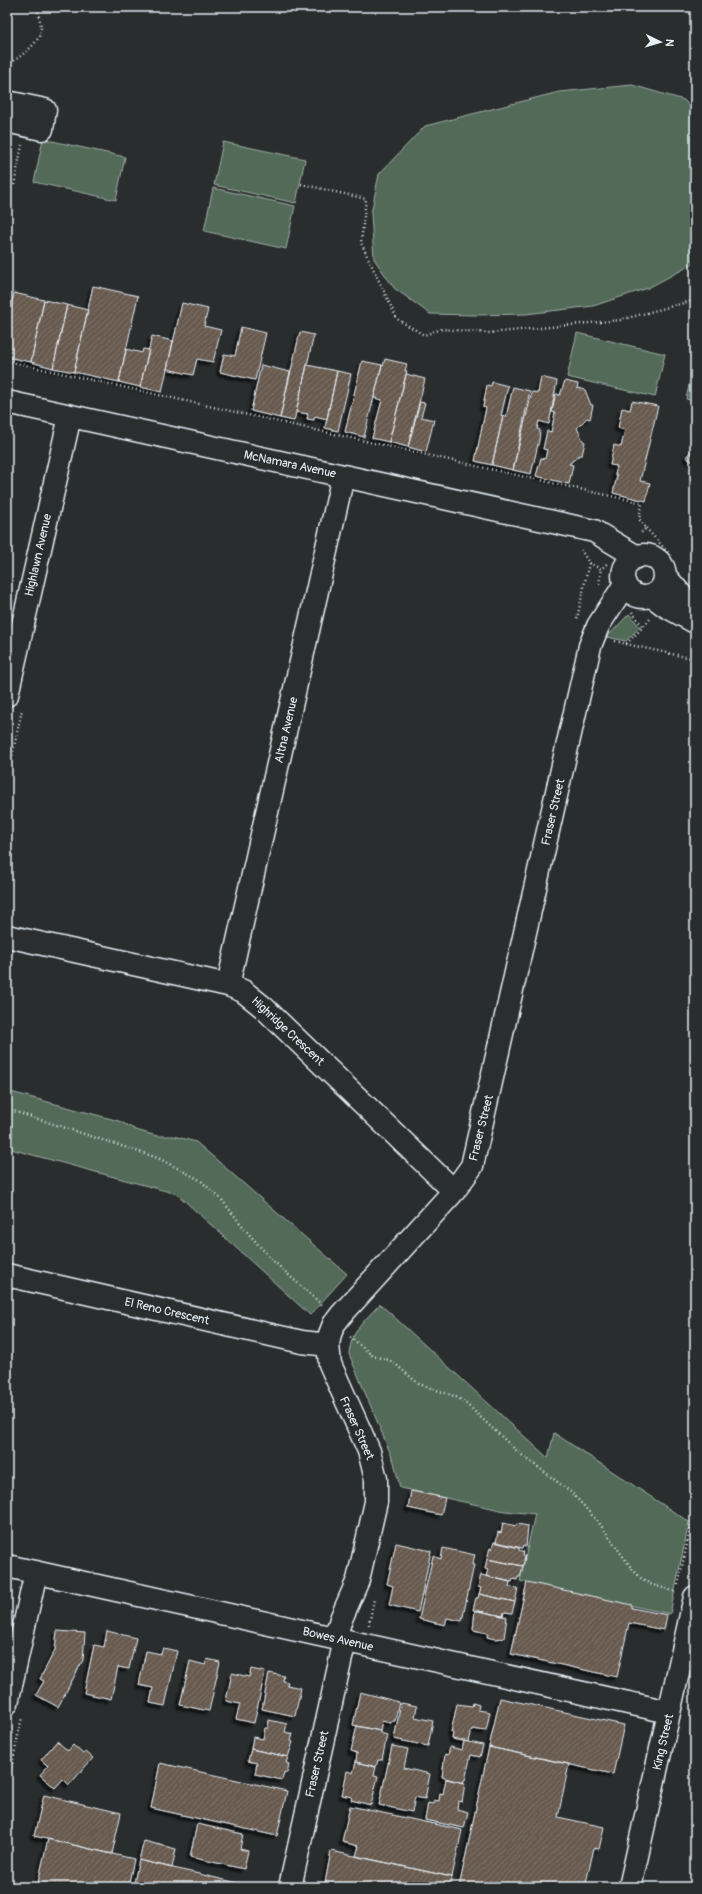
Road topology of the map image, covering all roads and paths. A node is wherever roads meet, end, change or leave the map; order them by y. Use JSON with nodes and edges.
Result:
{"nodes":[{"id":1,"x":37,"y":7,"type":"edge"},
{"id":2,"x":7,"y":66,"type":"edge"},
{"id":3,"x":7,"y":102,"type":"edge"},
{"id":4,"x":7,"y":121,"type":"edge"},
{"id":5,"x":23,"y":141,"type":"dead end"},
{"id":6,"x":301,"y":184,"type":"dead end"},
{"id":7,"x":14,"y":185,"type":"dead end"},
{"id":8,"x":695,"y":300,"type":"edge"},
{"id":9,"x":7,"y":361,"type":"edge"},
{"id":10,"x":7,"y":402,"type":"edge"},
{"id":11,"x":70,"y":416,"type":"junction"},
{"id":12,"x":343,"y":476,"type":"junction"},
{"id":13,"x":580,"y":548,"type":"dead end"},
{"id":14,"x":589,"y":563,"type":"junction"},
{"id":15,"x":630,"y":573,"type":"junction"},
{"id":16,"x":666,"y":576,"type":"junction"},
{"id":17,"x":695,"y":611,"type":"edge"},
{"id":18,"x":695,"y":622,"type":"edge"},
{"id":19,"x":575,"y":625,"type":"dead end"},
{"id":20,"x":643,"y":627,"type":"dead end"},
{"id":21,"x":595,"y":641,"type":"junction"},
{"id":22,"x":626,"y":644,"type":"junction"},
{"id":23,"x":695,"y":659,"type":"edge"},
{"id":24,"x":7,"y":695,"type":"edge"},
{"id":25,"x":7,"y":936,"type":"edge"},
{"id":26,"x":228,"y":985,"type":"junction"},
{"id":27,"x":7,"y":1109,"type":"edge"},
{"id":28,"x":454,"y":1191,"type":"junction"},
{"id":29,"x":7,"y":1275,"type":"edge"},
{"id":30,"x":325,"y":1314,"type":"junction"},
{"id":31,"x":328,"y":1345,"type":"junction"},
{"id":32,"x":695,"y":1507,"type":"edge"},
{"id":33,"x":7,"y":1566,"type":"edge"},
{"id":34,"x":36,"y":1572,"type":"junction"},
{"id":35,"x":685,"y":1597,"type":"edge"},
{"id":36,"x":353,"y":1634,"type":"junction"},
{"id":37,"x":16,"y":1706,"type":"edge"},
{"id":38,"x":669,"y":1712,"type":"junction"},
{"id":39,"x":7,"y":1786,"type":"edge"},
{"id":40,"x":290,"y":1887,"type":"edge"},
{"id":41,"x":630,"y":1887,"type":"edge"}],
"edges":[{"from":1,"to":2,"type":"path"},
{"from":3,"to":4,"type":"street"},
{"from":5,"to":7,"type":"path"},
{"from":6,"to":8,"type":"path"},
{"from":9,"to":15,"type":"path"},
{"from":10,"to":11,"type":"street","name":"McNamara Avenue"},
{"from":11,"to":12,"type":"street","name":"McNamara Avenue"},
{"from":11,"to":24,"type":"street","name":"Highlawn Avenue"},
{"from":12,"to":15,"type":"street","name":"McNamara Avenue"},
{"from":12,"to":26,"type":"street","name":"Altna Avenue"},
{"from":13,"to":14,"type":"path"},
{"from":14,"to":15,"type":"path"},
{"from":14,"to":19,"type":"path"},
{"from":15,"to":16,"type":"street","name":"Fraser Street"},
{"from":15,"to":16,"type":"street"},
{"from":15,"to":18,"type":"street","name":"McNamara Avenue"},
{"from":15,"to":21,"type":"street","name":"Fraser Street"},
{"from":16,"to":17,"type":"street"},
{"from":20,"to":22,"type":"path"},
{"from":21,"to":22,"type":"path"},
{"from":21,"to":28,"type":"street","name":"Fraser Street"},
{"from":22,"to":23,"type":"path"},
{"from":25,"to":26,"type":"street","name":"Highridge Crescent"},
{"from":26,"to":28,"type":"street","name":"Highridge Crescent"},
{"from":27,"to":30,"type":"path"},
{"from":28,"to":30,"type":"street","name":"Fraser Street"},
{"from":29,"to":31,"type":"street","name":"El Reno Crescent"},
{"from":30,"to":31,"type":"street","name":"Fraser Street"},
{"from":30,"to":35,"type":"path"},
{"from":31,"to":36,"type":"street","name":"Fraser Street"},
{"from":32,"to":35,"type":"path"},
{"from":33,"to":34,"type":"street","name":"Bowes Avenue"},
{"from":34,"to":36,"type":"street","name":"Bowes Avenue"},
{"from":34,"to":37,"type":"street"},
{"from":35,"to":38,"type":"street","name":"King Street"},
{"from":36,"to":38,"type":"street","name":"Bowes Avenue"},
{"from":36,"to":40,"type":"street","name":"Fraser Street"},
{"from":37,"to":39,"type":"path"},
{"from":38,"to":41,"type":"street","name":"King Street"}]}
